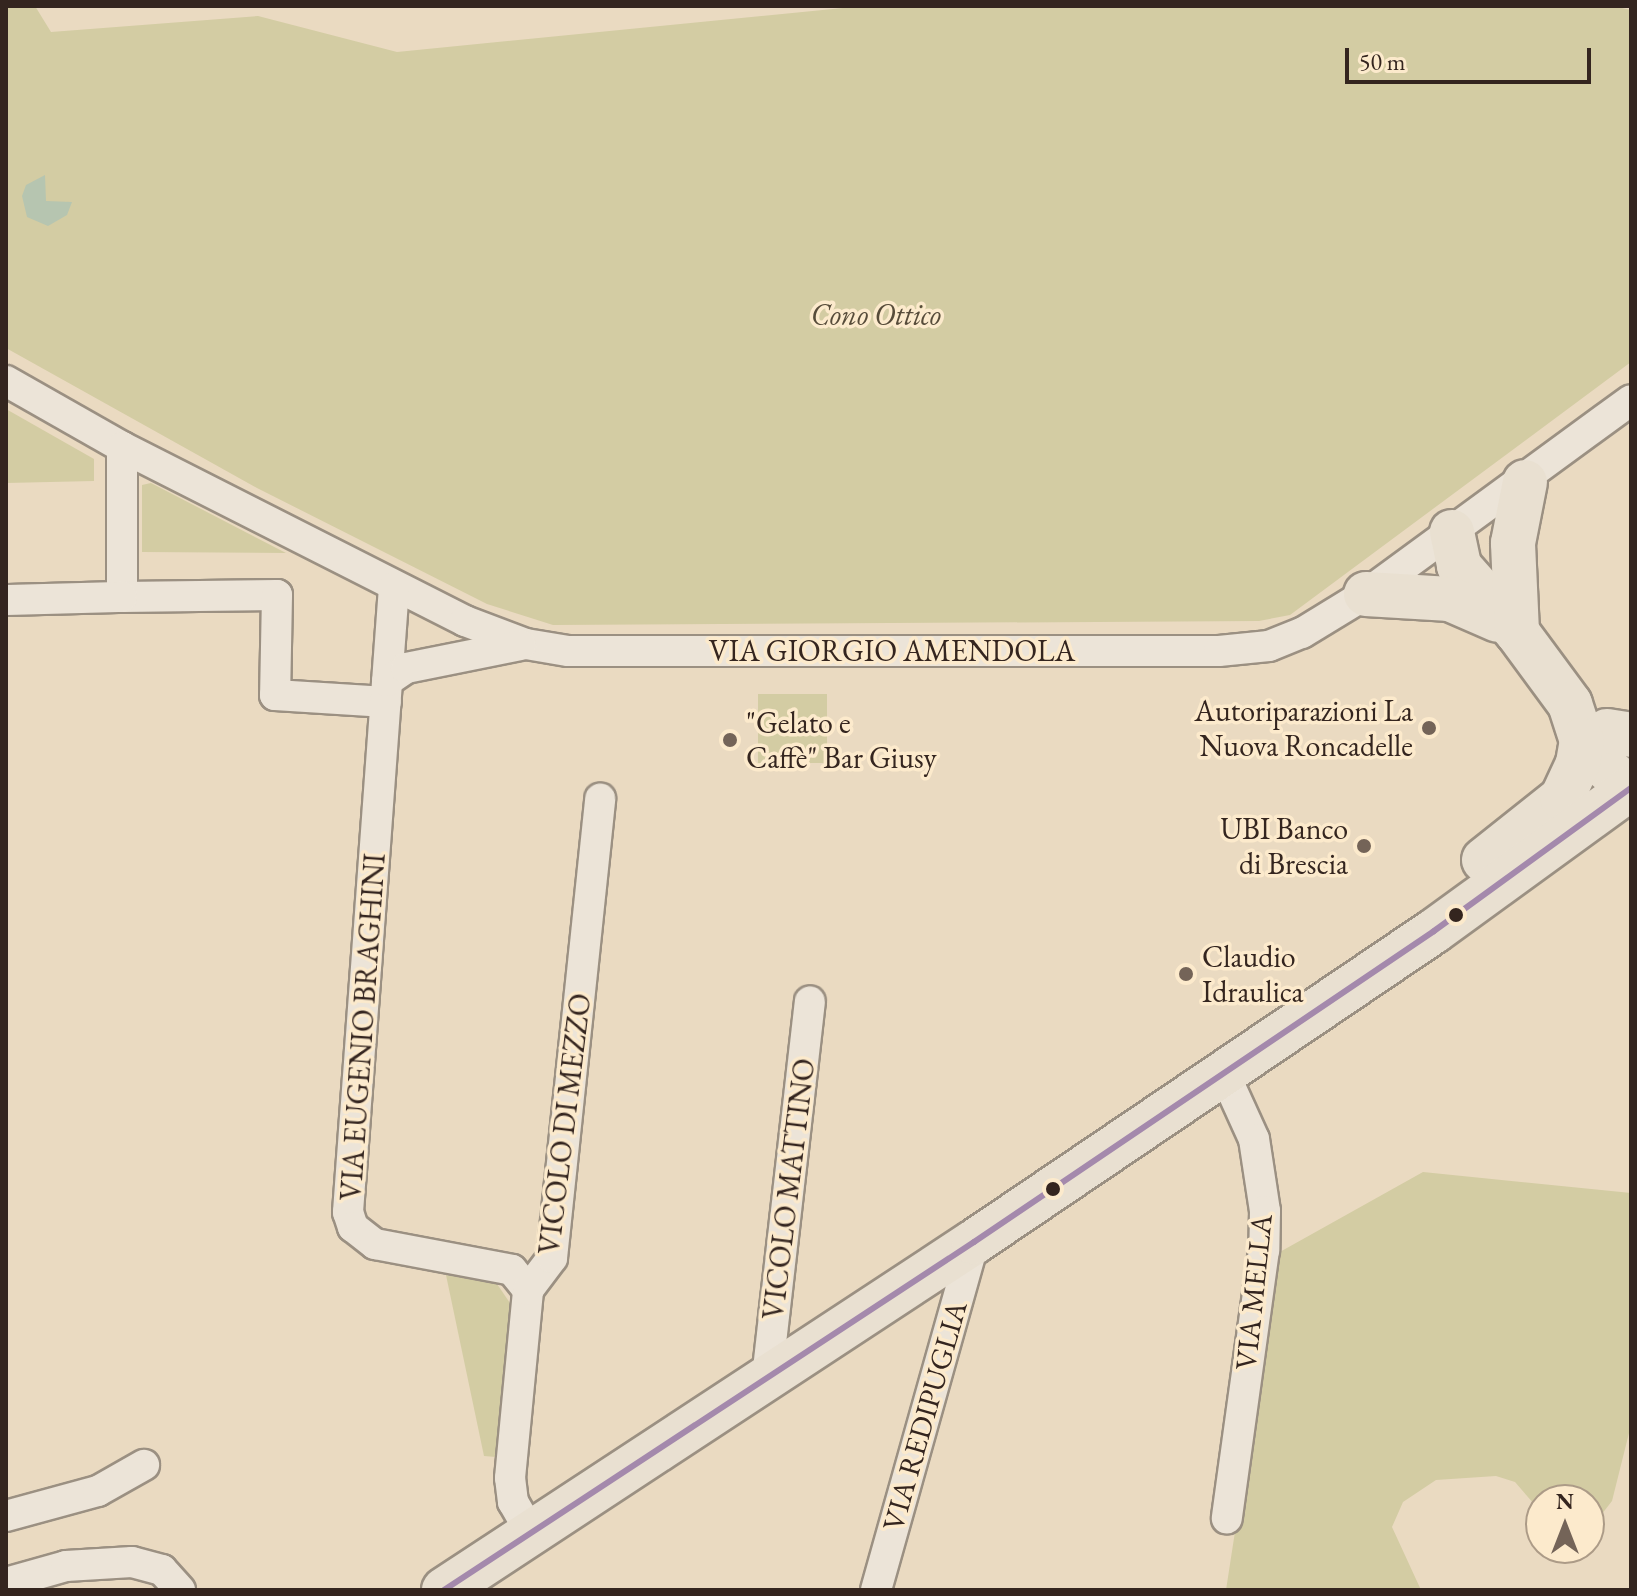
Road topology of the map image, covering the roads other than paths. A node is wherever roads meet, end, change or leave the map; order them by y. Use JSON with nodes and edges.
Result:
{"nodes":[{"id":1,"x":6,"y":381,"type":"edge"},
{"id":2,"x":1631,"y":400,"type":"edge"},
{"id":3,"x":122,"y":447,"type":"junction"},
{"id":4,"x":1525,"y":482,"type":"junction"},
{"id":5,"x":1452,"y":532,"type":"junction"},
{"id":6,"x":394,"y":587,"type":"junction"},
{"id":7,"x":1366,"y":594,"type":"junction"},
{"id":8,"x":122,"y":597,"type":"junction"},
{"id":9,"x":6,"y":600,"type":"edge"},
{"id":10,"x":1517,"y":632,"type":"junction"},
{"id":11,"x":526,"y":644,"type":"junction"},
{"id":12,"x":386,"y":692,"type":"junction"},
{"id":13,"x":1597,"y":727,"type":"edge"},
{"id":14,"x":1630,"y":789,"type":"edge"},
{"id":15,"x":600,"y":799,"type":"dead end"},
{"id":16,"x":1434,"y":931,"type":"junction"},
{"id":17,"x":810,"y":1001,"type":"dead end"},
{"id":18,"x":1224,"y":1073,"type":"junction"},
{"id":19,"x":974,"y":1242,"type":"junction"},
{"id":20,"x":528,"y":1290,"type":"junction"},
{"id":21,"x":767,"y":1378,"type":"junction"},
{"id":22,"x":144,"y":1465,"type":"dead end"},
{"id":23,"x":6,"y":1516,"type":"edge"},
{"id":24,"x":1227,"y":1518,"type":"dead end"},
{"id":25,"x":531,"y":1533,"type":"junction"},
{"id":26,"x":6,"y":1583,"type":"edge"},
{"id":27,"x":454,"y":1587,"type":"edge"},
{"id":28,"x":180,"y":1590,"type":"edge"},
{"id":29,"x":876,"y":1590,"type":"edge"}],
"edges":[{"from":1,"to":3,"type":"street","name":"VIA GIORGIO AMENDOLA"},
{"from":2,"to":4,"type":"street","name":"VIA GIORGIO AMENDOLA"},
{"from":3,"to":6,"type":"street","name":"VIA GIORGIO AMENDOLA"},
{"from":3,"to":8,"type":"street"},
{"from":4,"to":5,"type":"street","name":"VIA GIORGIO AMENDOLA"},
{"from":4,"to":10,"type":"main road"},
{"from":5,"to":7,"type":"street","name":"VIA GIORGIO AMENDOLA"},
{"from":5,"to":10,"type":"main road"},
{"from":6,"to":11,"type":"street","name":"VIA GIORGIO AMENDOLA"},
{"from":6,"to":12,"type":"street","name":"VIA EUGENIO BRAGHINI"},
{"from":7,"to":10,"type":"main road"},
{"from":7,"to":11,"type":"street","name":"VIA GIORGIO AMENDOLA"},
{"from":8,"to":9,"type":"street"},
{"from":8,"to":12,"type":"street"},
{"from":10,"to":13,"type":"main road"},
{"from":11,"to":12,"type":"street"},
{"from":12,"to":20,"type":"street","name":"VIA EUGENIO BRAGHINI"},
{"from":13,"to":14,"type":"main road"},
{"from":13,"to":16,"type":"main road"},
{"from":14,"to":16,"type":"main road"},
{"from":15,"to":20,"type":"street","name":"VICOLO DI MEZZO"},
{"from":16,"to":18,"type":"main road"},
{"from":17,"to":21,"type":"street","name":"VICOLO MATTINO"},
{"from":18,"to":19,"type":"main road"},
{"from":18,"to":24,"type":"street","name":"VIA MELLA"},
{"from":19,"to":21,"type":"main road"},
{"from":19,"to":29,"type":"street","name":"VIA REDIPUGLIA"},
{"from":20,"to":25,"type":"street","name":"VICOLO DI MEZZO"},
{"from":21,"to":25,"type":"main road"},
{"from":22,"to":23,"type":"street"},
{"from":25,"to":27,"type":"main road"},
{"from":26,"to":28,"type":"street"}]}
